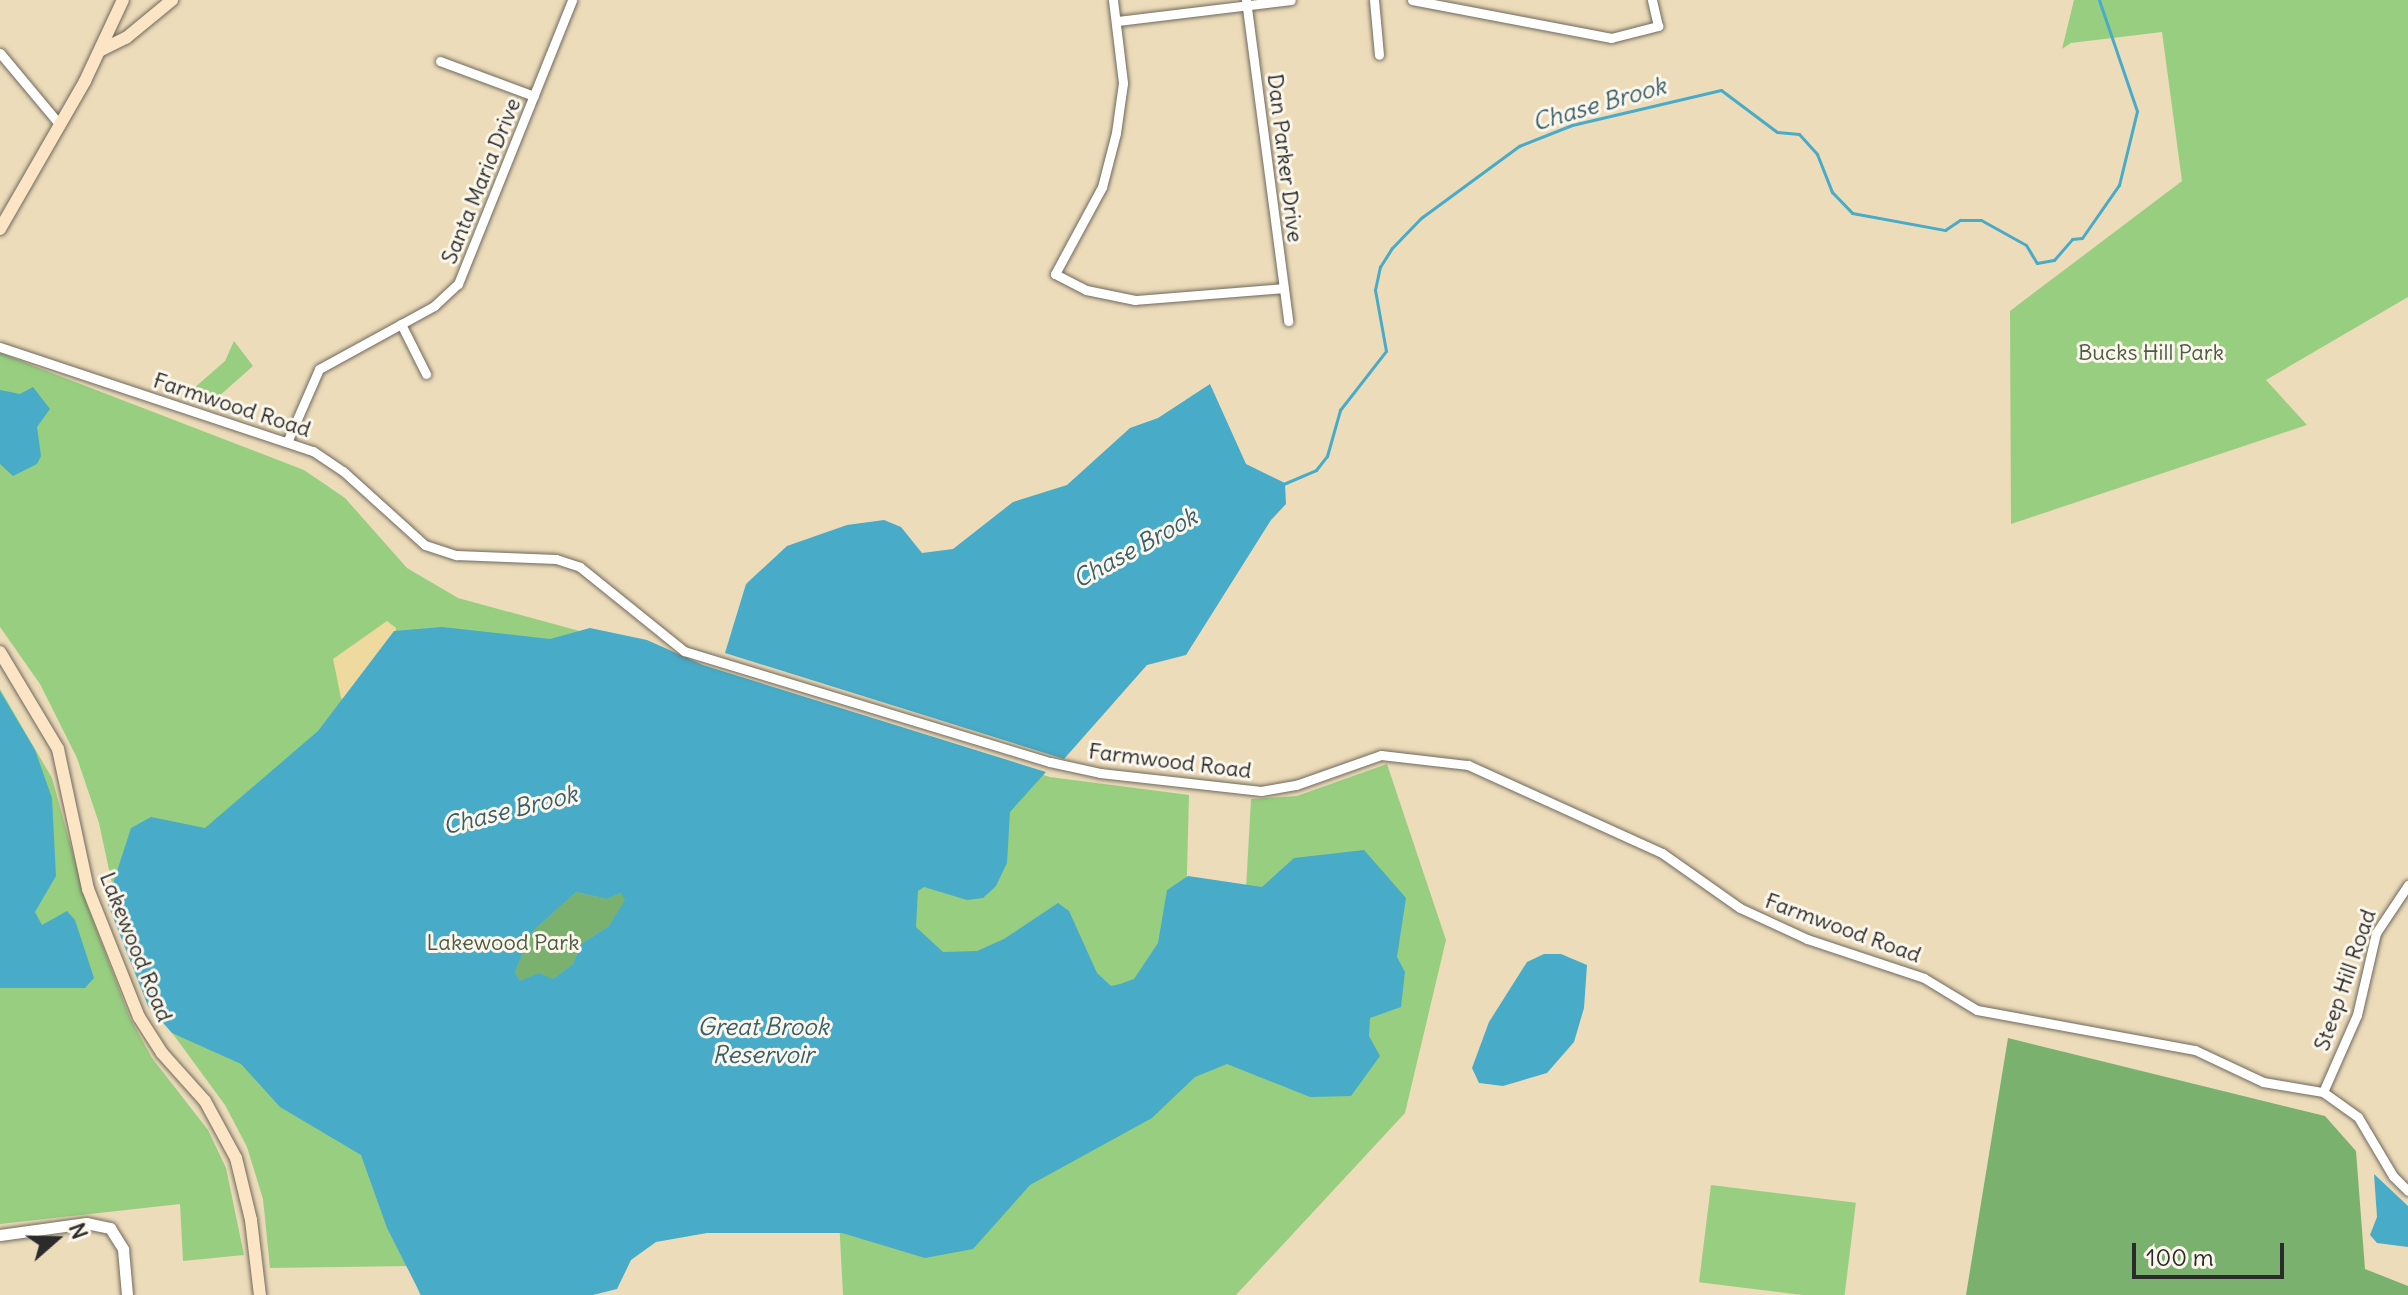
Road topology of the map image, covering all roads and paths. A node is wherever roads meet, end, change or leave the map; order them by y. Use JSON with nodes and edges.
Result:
{"nodes":[{"id":1,"x":123,"y":0,"type":"edge"},
{"id":2,"x":572,"y":0,"type":"edge"},
{"id":3,"x":1113,"y":0,"type":"edge"},
{"id":4,"x":1291,"y":0,"type":"edge"},
{"id":5,"x":1374,"y":0,"type":"edge"},
{"id":6,"x":1412,"y":0,"type":"edge"},
{"id":7,"x":1652,"y":0,"type":"edge"},
{"id":8,"x":167,"y":2,"type":"edge"},
{"id":9,"x":1246,"y":2,"type":"edge"},
{"id":10,"x":1118,"y":21,"type":"junction"},
{"id":11,"x":101,"y":50,"type":"junction"},
{"id":12,"x":0,"y":53,"type":"edge"},
{"id":13,"x":1379,"y":55,"type":"dead end"},
{"id":14,"x":440,"y":61,"type":"dead end"},
{"id":15,"x":534,"y":96,"type":"junction"},
{"id":16,"x":60,"y":125,"type":"junction"},
{"id":17,"x":0,"y":229,"type":"edge"},
{"id":18,"x":1284,"y":288,"type":"junction"},
{"id":19,"x":1288,"y":321,"type":"dead end"},
{"id":20,"x":401,"y":324,"type":"junction"},
{"id":21,"x":0,"y":347,"type":"edge"},
{"id":22,"x":426,"y":374,"type":"dead end"},
{"id":23,"x":288,"y":440,"type":"junction"},
{"id":24,"x":0,"y":652,"type":"edge"},
{"id":25,"x":2408,"y":885,"type":"edge"},
{"id":26,"x":2323,"y":1092,"type":"junction"},
{"id":27,"x":2408,"y":1191,"type":"edge"},
{"id":28,"x":0,"y":1235,"type":"edge"},
{"id":29,"x":127,"y":1295,"type":"edge"},
{"id":30,"x":260,"y":1295,"type":"edge"}],
"edges":[{"from":1,"to":11,"type":"main road"},
{"from":2,"to":15,"type":"street","name":"Santa Maria Drive"},
{"from":3,"to":10,"type":"street"},
{"from":4,"to":9,"type":"street"},
{"from":5,"to":13,"type":"street"},
{"from":6,"to":7,"type":"street"},
{"from":8,"to":11,"type":"main road"},
{"from":9,"to":10,"type":"street"},
{"from":9,"to":18,"type":"street","name":"Dan Parker Drive"},
{"from":10,"to":18,"type":"street"},
{"from":11,"to":16,"type":"main road"},
{"from":12,"to":16,"type":"street"},
{"from":14,"to":15,"type":"street"},
{"from":15,"to":20,"type":"street","name":"Santa Maria Drive"},
{"from":16,"to":17,"type":"main road"},
{"from":18,"to":19,"type":"street","name":"Dan Parker Drive"},
{"from":20,"to":22,"type":"street"},
{"from":20,"to":23,"type":"street","name":"Santa Maria Drive"},
{"from":21,"to":23,"type":"street","name":"Farmwood Road"},
{"from":23,"to":26,"type":"street","name":"Farmwood Road"},
{"from":24,"to":30,"type":"main road","name":"Lakewood Road"},
{"from":25,"to":26,"type":"street","name":"Steep Hill Road"},
{"from":26,"to":27,"type":"street","name":"Farmwood Road"},
{"from":28,"to":29,"type":"street"}]}
